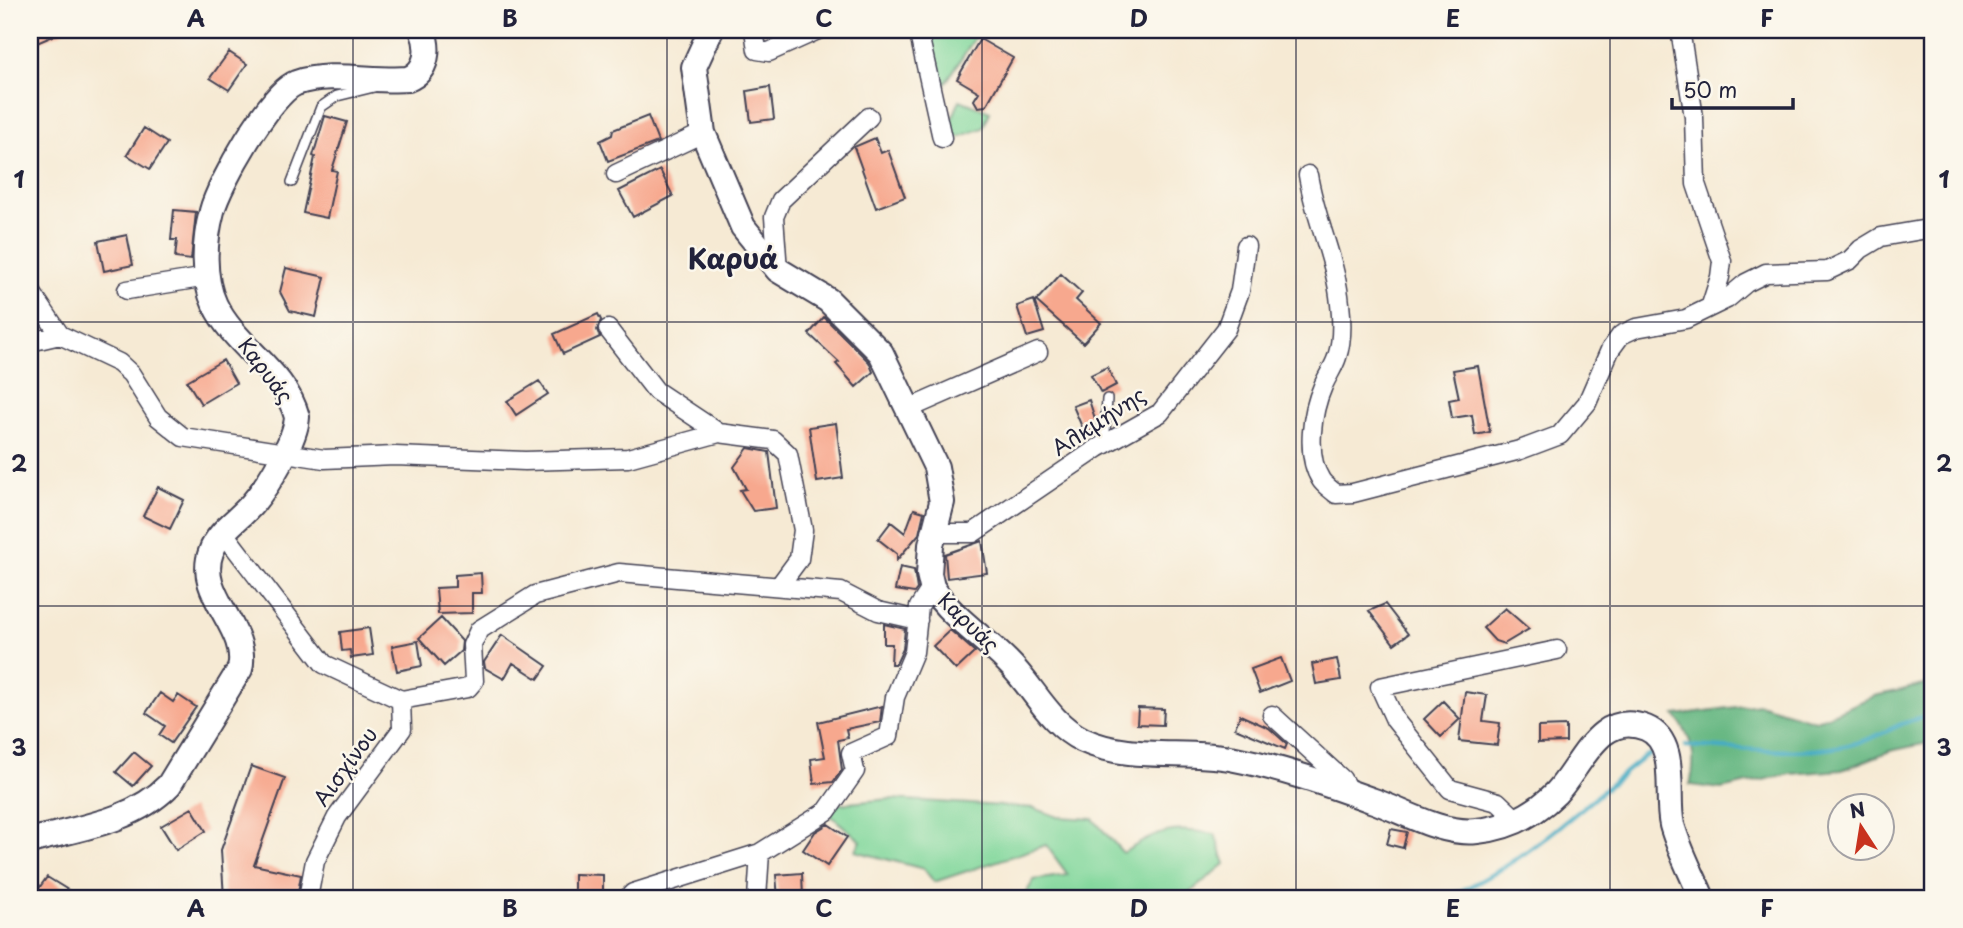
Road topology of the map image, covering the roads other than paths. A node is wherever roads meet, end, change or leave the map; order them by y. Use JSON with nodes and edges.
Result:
{"nodes":[{"id":1,"x":422,"y":30,"type":"edge"},
{"id":2,"x":710,"y":30,"type":"edge"},
{"id":3,"x":754,"y":30,"type":"edge"},
{"id":4,"x":818,"y":30,"type":"edge"},
{"id":5,"x":1680,"y":30,"type":"edge"},
{"id":6,"x":922,"y":32,"type":"edge"},
{"id":7,"x":379,"y":80,"type":"junction"},
{"id":8,"x":869,"y":117,"type":"dead end"},
{"id":9,"x":703,"y":133,"type":"junction"},
{"id":10,"x":942,"y":138,"type":"dead end"},
{"id":11,"x":616,"y":174,"type":"dead end"},
{"id":12,"x":1308,"y":175,"type":"dead end"},
{"id":13,"x":292,"y":182,"type":"dead end"},
{"id":14,"x":1933,"y":228,"type":"edge"},
{"id":15,"x":1246,"y":246,"type":"dead end"},
{"id":16,"x":778,"y":270,"type":"junction"},
{"id":17,"x":208,"y":277,"type":"junction"},
{"id":18,"x":30,"y":290,"type":"edge"},
{"id":19,"x":127,"y":290,"type":"dead end"},
{"id":20,"x":1711,"y":304,"type":"junction"},
{"id":21,"x":608,"y":329,"type":"dead end"},
{"id":22,"x":60,"y":335,"type":"junction"},
{"id":23,"x":30,"y":342,"type":"edge"},
{"id":24,"x":1038,"y":352,"type":"dead end"},
{"id":25,"x":1107,"y":399,"type":"dead end"},
{"id":26,"x":908,"y":409,"type":"junction"},
{"id":27,"x":719,"y":433,"type":"junction"},
{"id":28,"x":1098,"y":449,"type":"junction"},
{"id":29,"x":283,"y":454,"type":"junction"},
{"id":30,"x":223,"y":532,"type":"junction"},
{"id":31,"x":934,"y":533,"type":"junction"},
{"id":32,"x":779,"y":586,"type":"junction"},
{"id":33,"x":932,"y":587,"type":"junction"},
{"id":34,"x":918,"y":620,"type":"junction"},
{"id":35,"x":1557,"y":650,"type":"dead end"},
{"id":36,"x":401,"y":700,"type":"junction"},
{"id":37,"x":1272,"y":715,"type":"dead end"},
{"id":38,"x":1350,"y":793,"type":"junction"},
{"id":39,"x":1518,"y":821,"type":"junction"},
{"id":40,"x":30,"y":841,"type":"edge"},
{"id":41,"x":761,"y":853,"type":"junction"},
{"id":42,"x":309,"y":898,"type":"edge"},
{"id":43,"x":628,"y":898,"type":"edge"},
{"id":44,"x":757,"y":898,"type":"edge"},
{"id":45,"x":1702,"y":898,"type":"edge"}],
"edges":[{"from":1,"to":7,"type":"street","name":"Καρυάς"},
{"from":2,"to":9,"type":"street","name":"Καρυάς"},
{"from":3,"to":4,"type":"street"},
{"from":5,"to":20,"type":"street"},
{"from":6,"to":10,"type":"street"},
{"from":7,"to":13,"type":"lane"},
{"from":7,"to":17,"type":"street","name":"Καρυάς"},
{"from":8,"to":16,"type":"street"},
{"from":9,"to":11,"type":"street"},
{"from":9,"to":16,"type":"street","name":"Καρυάς"},
{"from":12,"to":20,"type":"street"},
{"from":14,"to":20,"type":"street"},
{"from":15,"to":28,"type":"street","name":"Αλκμήνης"},
{"from":16,"to":26,"type":"street","name":"Καρυάς"},
{"from":17,"to":19,"type":"street"},
{"from":17,"to":29,"type":"street","name":"Καρυάς"},
{"from":18,"to":22,"type":"street"},
{"from":21,"to":27,"type":"street"},
{"from":22,"to":23,"type":"street"},
{"from":22,"to":29,"type":"street"},
{"from":24,"to":26,"type":"street"},
{"from":25,"to":28,"type":"lane"},
{"from":26,"to":31,"type":"street","name":"Καρυάς"},
{"from":27,"to":29,"type":"street"},
{"from":27,"to":32,"type":"street"},
{"from":28,"to":31,"type":"street","name":"Αλκμήνης"},
{"from":29,"to":30,"type":"street","name":"Καρυάς"},
{"from":30,"to":36,"type":"street"},
{"from":30,"to":40,"type":"street","name":"Καρυάς"},
{"from":31,"to":33,"type":"street","name":"Καρυάς"},
{"from":32,"to":34,"type":"street"},
{"from":32,"to":36,"type":"street"},
{"from":33,"to":34,"type":"street"},
{"from":33,"to":38,"type":"street","name":"Καρυάς"},
{"from":34,"to":41,"type":"street"},
{"from":35,"to":39,"type":"street"},
{"from":36,"to":42,"type":"street","name":"Αισχίνου"},
{"from":37,"to":38,"type":"street"},
{"from":38,"to":39,"type":"street","name":"Καρυάς"},
{"from":39,"to":45,"type":"street"},
{"from":41,"to":43,"type":"street"},
{"from":41,"to":44,"type":"street"}]}
